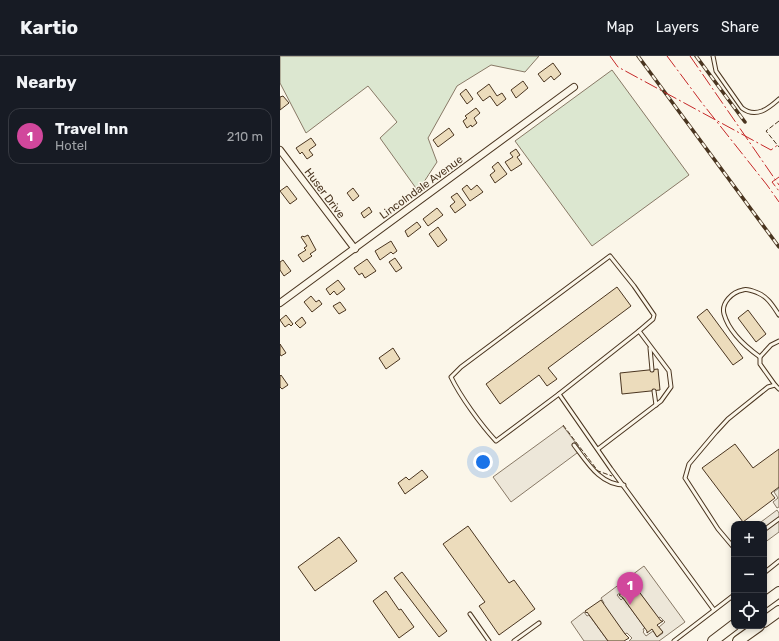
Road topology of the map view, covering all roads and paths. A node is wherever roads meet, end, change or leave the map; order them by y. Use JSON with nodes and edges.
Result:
{"nodes":[{"id":1,"x":713,"y":56,"type":"edge"},
{"id":2,"x":574,"y":87,"type":"dead end"},
{"id":3,"x":779,"y":99,"type":"edge"},
{"id":4,"x":280,"y":150,"type":"edge"},
{"id":5,"x":354,"y":249,"type":"junction"},
{"id":6,"x":280,"y":303,"type":"edge"},
{"id":7,"x":779,"y":315,"type":"edge"},
{"id":8,"x":639,"y":331,"type":"junction"},
{"id":9,"x":779,"y":341,"type":"edge"},
{"id":10,"x":650,"y":346,"type":"junction"},
{"id":11,"x":760,"y":357,"type":"junction"},
{"id":12,"x":652,"y":370,"type":"dead end"},
{"id":13,"x":775,"y":385,"type":"junction"},
{"id":14,"x":779,"y":389,"type":"edge"},
{"id":15,"x":654,"y":391,"type":"dead end"},
{"id":16,"x":559,"y":394,"type":"junction"},
{"id":17,"x":656,"y":405,"type":"junction"},
{"id":18,"x":574,"y":445,"type":"dead end"},
{"id":19,"x":598,"y":449,"type":"junction"},
{"id":20,"x":624,"y":485,"type":"junction"},
{"id":21,"x":779,"y":519,"type":"edge"},
{"id":22,"x":767,"y":528,"type":"edge"},
{"id":23,"x":731,"y":544,"type":"edge"},
{"id":24,"x":779,"y":561,"type":"edge"},
{"id":25,"x":767,"y":571,"type":"edge"},
{"id":26,"x":779,"y":592,"type":"edge"},
{"id":27,"x":731,"y":597,"type":"edge"},
{"id":28,"x":767,"y":601,"type":"edge"},
{"id":29,"x":714,"y":610,"type":"junction"},
{"id":30,"x":779,"y":611,"type":"edge"},
{"id":31,"x":470,"y":614,"type":"dead end"},
{"id":32,"x":767,"y":620,"type":"edge"},
{"id":33,"x":539,"y":623,"type":"dead end"},
{"id":34,"x":731,"y":627,"type":"edge"},
{"id":35,"x":755,"y":629,"type":"edge"},
{"id":36,"x":489,"y":641,"type":"edge"},
{"id":37,"x":514,"y":641,"type":"edge"},
{"id":38,"x":674,"y":641,"type":"edge"},
{"id":39,"x":713,"y":641,"type":"edge"},
{"id":40,"x":738,"y":641,"type":"edge"}],
"edges":[{"from":1,"to":3,"type":"lane"},
{"from":2,"to":5,"type":"street","name":"Lincolndale Avenue"},
{"from":4,"to":5,"type":"street","name":"Huser Drive"},
{"from":5,"to":6,"type":"street","name":"Lincolndale Avenue"},
{"from":7,"to":11,"type":"lane"},
{"from":8,"to":10,"type":"lane"},
{"from":8,"to":16,"type":"lane"},
{"from":8,"to":16,"type":"lane"},
{"from":9,"to":11,"type":"lane"},
{"from":10,"to":12,"type":"lane"},
{"from":10,"to":17,"type":"lane"},
{"from":11,"to":13,"type":"lane"},
{"from":13,"to":14,"type":"lane"},
{"from":13,"to":23,"type":"lane"},
{"from":15,"to":17,"type":"lane"},
{"from":16,"to":19,"type":"lane"},
{"from":17,"to":19,"type":"lane"},
{"from":18,"to":20,"type":"lane"},
{"from":19,"to":20,"type":"lane"},
{"from":20,"to":29,"type":"lane"},
{"from":21,"to":22,"type":"lane"},
{"from":24,"to":25,"type":"lane"},
{"from":26,"to":28,"type":"highway"},
{"from":27,"to":29,"type":"lane"},
{"from":29,"to":38,"type":"lane"},
{"from":30,"to":32,"type":"highway"},
{"from":31,"to":36,"type":"lane"},
{"from":33,"to":37,"type":"lane"},
{"from":34,"to":39,"type":"highway"},
{"from":35,"to":40,"type":"highway"}]}
